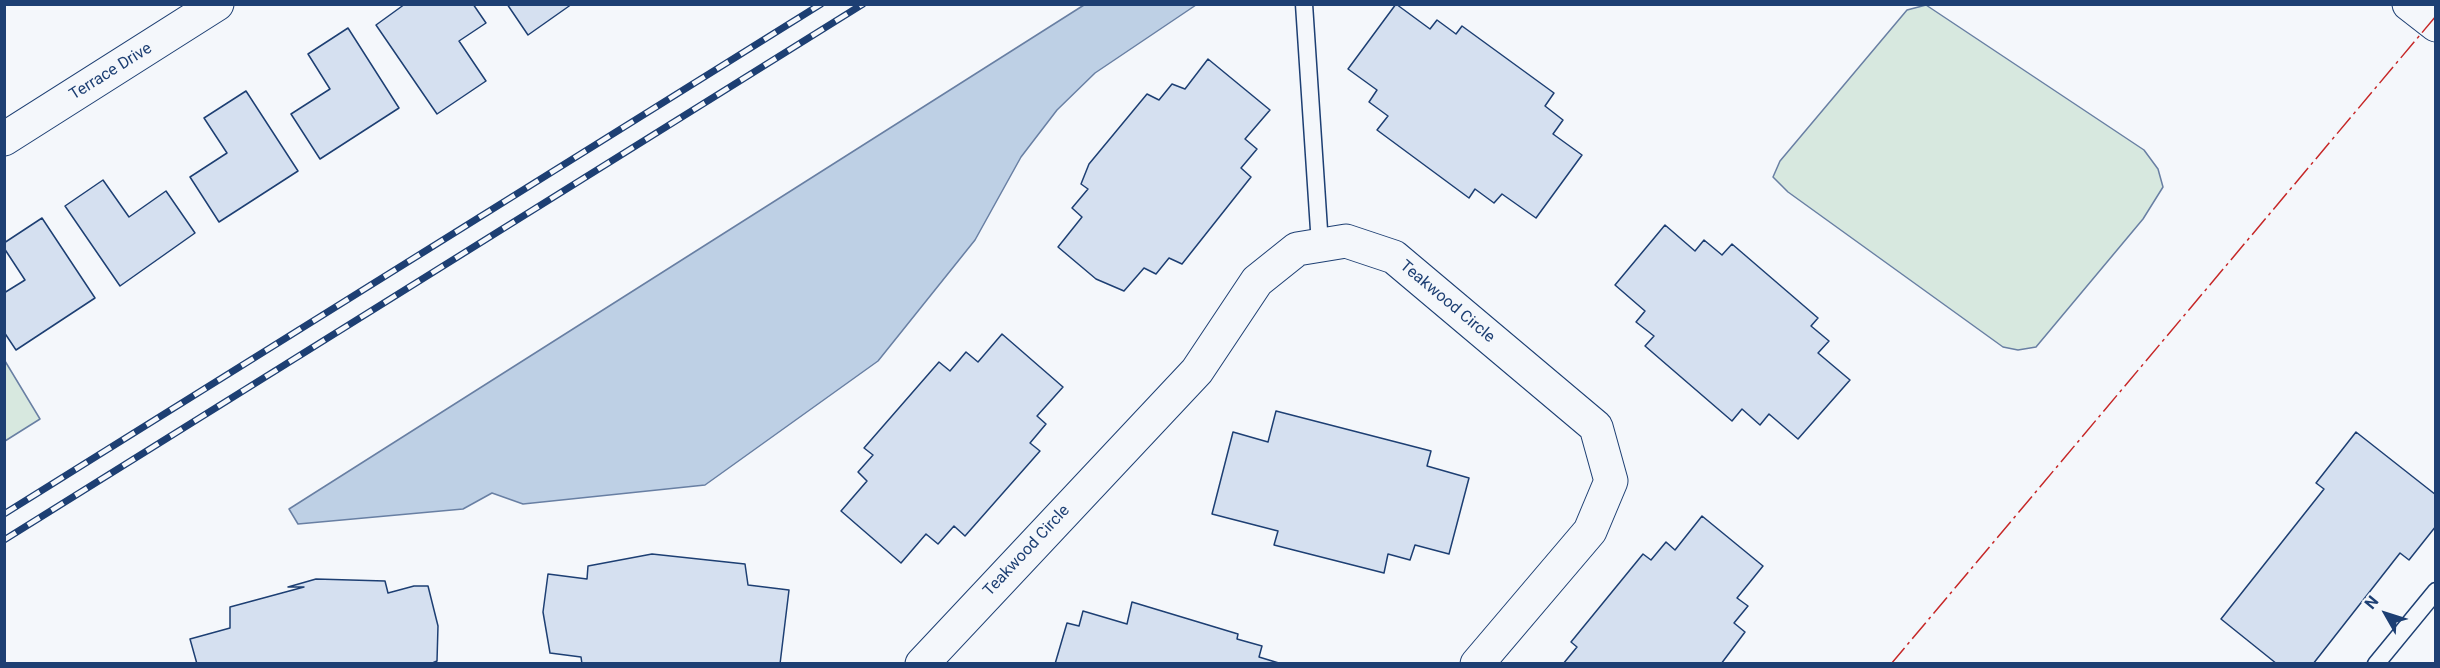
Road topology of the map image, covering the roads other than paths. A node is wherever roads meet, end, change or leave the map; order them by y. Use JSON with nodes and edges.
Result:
{"nodes":[{"id":1,"x":218,"y":4,"type":"edge"},
{"id":2,"x":1304,"y":4,"type":"edge"},
{"id":3,"x":2409,"y":4,"type":"edge"},
{"id":4,"x":2436,"y":25,"type":"edge"},
{"id":5,"x":4,"y":139,"type":"edge"},
{"id":6,"x":1320,"y":245,"type":"junction"},
{"id":7,"x":2436,"y":591,"type":"edge"},
{"id":8,"x":922,"y":663,"type":"edge"},
{"id":9,"x":1477,"y":663,"type":"edge"},
{"id":10,"x":2376,"y":663,"type":"edge"}],
"edges":[{"from":1,"to":5,"type":"main road","name":"Terrace Drive"},
{"from":2,"to":6,"type":"lane"},
{"from":3,"to":4,"type":"main road"},
{"from":6,"to":8,"type":"main road","name":"Teakwood Circle"},
{"from":6,"to":9,"type":"main road","name":"Teakwood Circle"},
{"from":7,"to":10,"type":"lane"}]}
